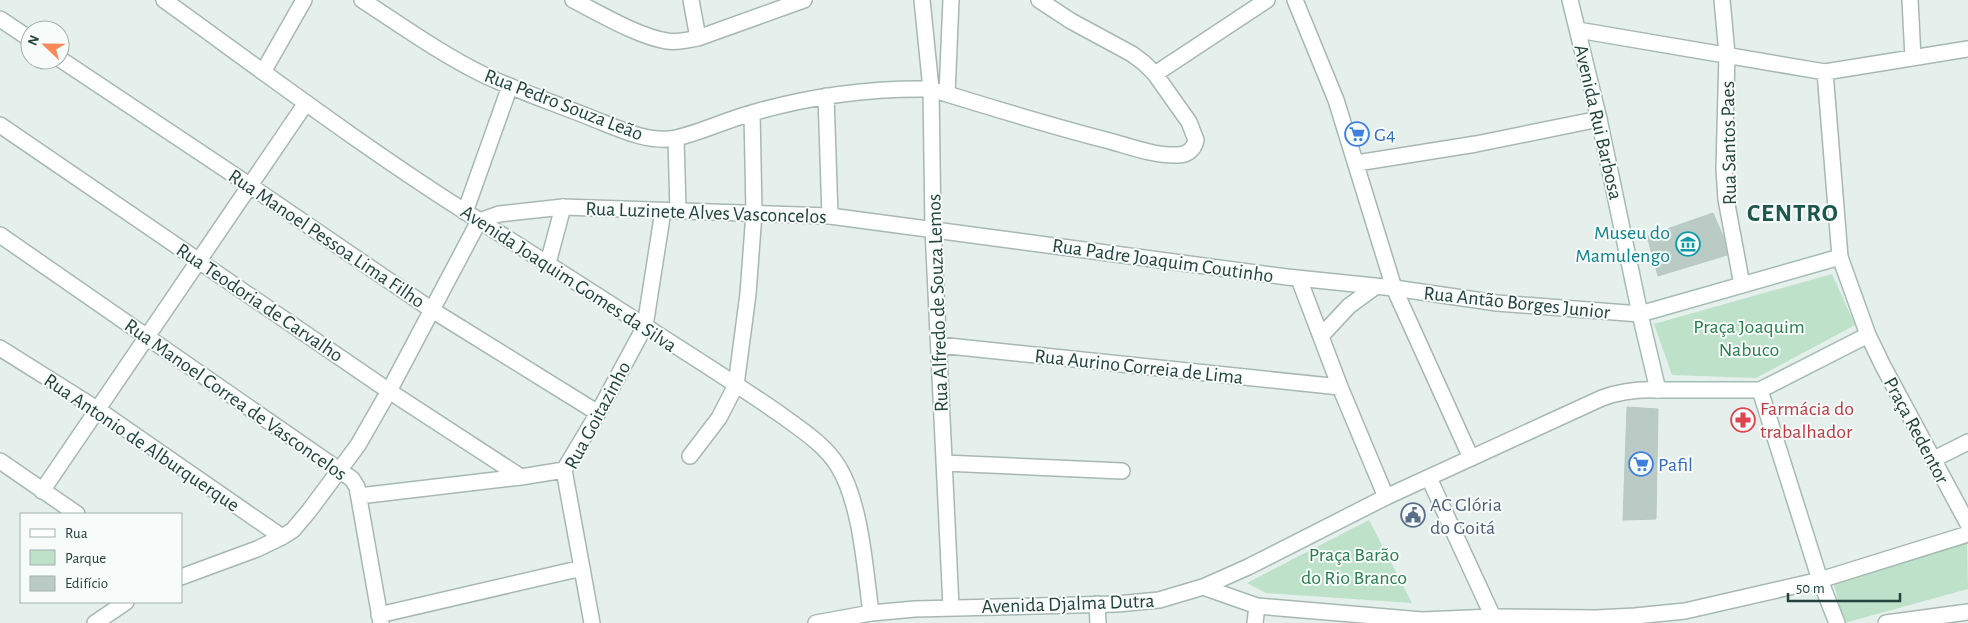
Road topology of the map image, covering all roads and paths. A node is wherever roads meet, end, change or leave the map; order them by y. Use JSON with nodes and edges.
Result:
{"nodes":[{"id":1,"x":164,"y":0,"type":"edge"},
{"id":2,"x":304,"y":0,"type":"edge"},
{"id":3,"x":362,"y":0,"type":"edge"},
{"id":4,"x":573,"y":0,"type":"edge"},
{"id":5,"x":691,"y":0,"type":"edge"},
{"id":6,"x":804,"y":0,"type":"edge"},
{"id":7,"x":922,"y":0,"type":"edge"},
{"id":8,"x":951,"y":0,"type":"edge"},
{"id":9,"x":1039,"y":0,"type":"edge"},
{"id":10,"x":1267,"y":0,"type":"edge"},
{"id":11,"x":1295,"y":0,"type":"edge"},
{"id":12,"x":1570,"y":0,"type":"edge"},
{"id":13,"x":1722,"y":0,"type":"edge"},
{"id":14,"x":1910,"y":0,"type":"edge"},
{"id":15,"x":0,"y":19,"type":"edge"},
{"id":16,"x":1578,"y":30,"type":"junction"},
{"id":17,"x":20,"y":32,"type":"edge"},
{"id":18,"x":698,"y":38,"type":"junction"},
{"id":19,"x":1968,"y":49,"type":"edge"},
{"id":20,"x":1727,"y":54,"type":"junction"},
{"id":21,"x":1913,"y":58,"type":"junction"},
{"id":22,"x":70,"y":66,"type":"edge"},
{"id":23,"x":263,"y":72,"type":"junction"},
{"id":24,"x":1825,"y":72,"type":"junction"},
{"id":25,"x":1156,"y":74,"type":"junction"},
{"id":26,"x":510,"y":86,"type":"junction"},
{"id":27,"x":931,"y":89,"type":"junction"},
{"id":28,"x":947,"y":94,"type":"junction"},
{"id":29,"x":826,"y":96,"type":"junction"},
{"id":30,"x":306,"y":103,"type":"junction"},
{"id":31,"x":752,"y":113,"type":"junction"},
{"id":32,"x":1599,"y":119,"type":"junction"},
{"id":33,"x":0,"y":125,"type":"edge"},
{"id":34,"x":676,"y":138,"type":"junction"},
{"id":35,"x":1357,"y":163,"type":"junction"},
{"id":36,"x":249,"y":184,"type":"junction"},
{"id":37,"x":563,"y":207,"type":"junction"},
{"id":38,"x":670,"y":211,"type":"junction"},
{"id":39,"x":465,"y":212,"type":"junction"},
{"id":40,"x":754,"y":213,"type":"junction"},
{"id":41,"x":830,"y":216,"type":"junction"},
{"id":42,"x":479,"y":221,"type":"junction"},
{"id":43,"x":933,"y":229,"type":"junction"},
{"id":44,"x":0,"y":235,"type":"edge"},
{"id":45,"x":1840,"y":257,"type":"junction"},
{"id":46,"x":198,"y":260,"type":"junction"},
{"id":47,"x":548,"y":263,"type":"junction"},
{"id":48,"x":1300,"y":279,"type":"junction"},
{"id":49,"x":1742,"y":285,"type":"junction"},
{"id":50,"x":1375,"y":287,"type":"junction"},
{"id":51,"x":1394,"y":288,"type":"junction"},
{"id":52,"x":432,"y":310,"type":"junction"},
{"id":53,"x":1640,"y":314,"type":"junction"},
{"id":54,"x":645,"y":326,"type":"junction"},
{"id":55,"x":1868,"y":335,"type":"junction"},
{"id":56,"x":147,"y":336,"type":"junction"},
{"id":57,"x":1321,"y":336,"type":"junction"},
{"id":58,"x":939,"y":345,"type":"junction"},
{"id":59,"x":0,"y":348,"type":"edge"},
{"id":60,"x":736,"y":385,"type":"junction"},
{"id":61,"x":1340,"y":387,"type":"junction"},
{"id":62,"x":1658,"y":390,"type":"junction"},
{"id":63,"x":1760,"y":390,"type":"junction"},
{"id":64,"x":389,"y":391,"type":"junction"},
{"id":65,"x":97,"y":408,"type":"junction"},
{"id":66,"x":598,"y":413,"type":"junction"},
{"id":67,"x":1968,"y":442,"type":"edge"},
{"id":68,"x":690,"y":456,"type":"dead end"},
{"id":69,"x":1471,"y":458,"type":"junction"},
{"id":70,"x":1934,"y":459,"type":"junction"},
{"id":71,"x":0,"y":461,"type":"edge"},
{"id":72,"x":944,"y":463,"type":"junction"},
{"id":73,"x":341,"y":470,"type":"junction"},
{"id":74,"x":564,"y":470,"type":"junction"},
{"id":75,"x":1122,"y":471,"type":"dead end"},
{"id":76,"x":521,"y":477,"type":"junction"},
{"id":77,"x":1429,"y":478,"type":"junction"},
{"id":78,"x":42,"y":491,"type":"junction"},
{"id":79,"x":359,"y":496,"type":"junction"},
{"id":80,"x":1386,"y":497,"type":"junction"},
{"id":81,"x":75,"y":513,"type":"edge"},
{"id":82,"x":1968,"y":524,"type":"edge"},
{"id":83,"x":1968,"y":534,"type":"edge"},
{"id":84,"x":282,"y":537,"type":"junction"},
{"id":85,"x":582,"y":568,"type":"junction"},
{"id":86,"x":182,"y":576,"type":"edge"},
{"id":87,"x":1820,"y":580,"type":"junction"},
{"id":88,"x":1203,"y":587,"type":"junction"},
{"id":89,"x":125,"y":603,"type":"edge"},
{"id":90,"x":1097,"y":604,"type":"junction"},
{"id":91,"x":1257,"y":606,"type":"junction"},
{"id":92,"x":951,"y":607,"type":"junction"},
{"id":93,"x":1968,"y":612,"type":"edge"},
{"id":94,"x":1494,"y":617,"type":"junction"},
{"id":95,"x":109,"y":618,"type":"edge"},
{"id":96,"x":871,"y":618,"type":"edge"},
{"id":97,"x":380,"y":619,"type":"edge"},
{"id":98,"x":1422,"y":622,"type":"edge"},
{"id":99,"x":95,"y":623,"type":"edge"},
{"id":100,"x":592,"y":623,"type":"edge"},
{"id":101,"x":816,"y":623,"type":"edge"},
{"id":102,"x":1098,"y":623,"type":"edge"},
{"id":103,"x":1255,"y":623,"type":"edge"},
{"id":104,"x":1837,"y":623,"type":"edge"},
{"id":105,"x":1886,"y":623,"type":"edge"}],
"edges":[{"from":1,"to":23,"type":"street","name":"Avenida Joaquim Gomes da Silva"},
{"from":2,"to":23,"type":"street"},
{"from":3,"to":26,"type":"street","name":"Rua Pedro Souza Leão"},
{"from":4,"to":18,"type":"street"},
{"from":5,"to":18,"type":"street"},
{"from":6,"to":18,"type":"street"},
{"from":7,"to":27,"type":"street","name":"Rua Alfredo de Souza Lemos"},
{"from":8,"to":28,"type":"street"},
{"from":9,"to":25,"type":"street"},
{"from":10,"to":25,"type":"street"},
{"from":11,"to":35,"type":"street"},
{"from":12,"to":16,"type":"street","name":"Avenida Rui Barbosa"},
{"from":13,"to":20,"type":"street","name":"Rua Santos Paes"},
{"from":14,"to":21,"type":"street"},
{"from":15,"to":17,"type":"street"},
{"from":16,"to":20,"type":"street"},
{"from":16,"to":32,"type":"street","name":"Avenida Rui Barbosa"},
{"from":19,"to":21,"type":"street"},
{"from":20,"to":24,"type":"street"},
{"from":20,"to":49,"type":"street","name":"Rua Santos Paes"},
{"from":21,"to":24,"type":"street"},
{"from":22,"to":36,"type":"street","name":"Rua Manoel Pessoa Lima Filho"},
{"from":23,"to":30,"type":"street","name":"Avenida Joaquim Gomes da Silva"},
{"from":24,"to":45,"type":"street"},
{"from":25,"to":28,"type":"street","name":"Rua Pedro Souza Leão"},
{"from":26,"to":34,"type":"street","name":"Rua Pedro Souza Leão"},
{"from":26,"to":39,"type":"street"},
{"from":27,"to":28,"type":"street","name":"Rua Pedro Souza Leão"},
{"from":27,"to":29,"type":"street","name":"Rua Pedro Souza Leão"},
{"from":27,"to":43,"type":"street","name":"Rua Alfredo de Souza Lemos"},
{"from":29,"to":31,"type":"street","name":"Rua Pedro Souza Leão"},
{"from":29,"to":41,"type":"street"},
{"from":30,"to":36,"type":"street"},
{"from":30,"to":39,"type":"street","name":"Avenida Joaquim Gomes da Silva"},
{"from":31,"to":34,"type":"street","name":"Rua Pedro Souza Leão"},
{"from":31,"to":40,"type":"street"},
{"from":32,"to":35,"type":"street"},
{"from":32,"to":53,"type":"street","name":"Avenida Rui Barbosa"},
{"from":33,"to":46,"type":"street","name":"Rua Teodoria de Carvalho"},
{"from":34,"to":38,"type":"street","name":"Rua Goitazinho"},
{"from":35,"to":51,"type":"street"},
{"from":36,"to":46,"type":"street"},
{"from":36,"to":52,"type":"street","name":"Rua Manoel Pessoa Lima Filho"},
{"from":37,"to":38,"type":"street","name":"Rua Luzinete Alves Vasconcelos"},
{"from":37,"to":42,"type":"street","name":"Rua Luzinete Alves Vasconcelos"},
{"from":37,"to":47,"type":"street"},
{"from":38,"to":40,"type":"street","name":"Rua Luzinete Alves Vasconcelos"},
{"from":38,"to":54,"type":"street","name":"Rua Goitazinho"},
{"from":39,"to":42,"type":"street","name":"Avenida Joaquim Gomes da Silva"},
{"from":40,"to":41,"type":"street","name":"Rua Luzinete Alves Vasconcelos"},
{"from":40,"to":60,"type":"street"},
{"from":41,"to":43,"type":"street","name":"Rua Luzinete Alves Vasconcelos"},
{"from":42,"to":47,"type":"street","name":"Avenida Joaquim Gomes da Silva"},
{"from":42,"to":52,"type":"street"},
{"from":43,"to":48,"type":"street","name":"Rua Padre Joaquim Coutinho"},
{"from":43,"to":58,"type":"street","name":"Rua Alfredo de Souza Lemos"},
{"from":44,"to":56,"type":"street","name":"Rua Manoel Correa de Vasconcelos"},
{"from":45,"to":49,"type":"street"},
{"from":45,"to":55,"type":"street"},
{"from":46,"to":56,"type":"street"},
{"from":46,"to":64,"type":"street","name":"Rua Teodoria de Carvalho"},
{"from":47,"to":54,"type":"street","name":"Avenida Joaquim Gomes da Silva"},
{"from":48,"to":50,"type":"street","name":"Rua Padre Joaquim Coutinho"},
{"from":48,"to":57,"type":"street"},
{"from":49,"to":53,"type":"street"},
{"from":50,"to":51,"type":"street","name":"Rua Padre Joaquim Coutinho"},
{"from":50,"to":57,"type":"street"},
{"from":51,"to":53,"type":"street","name":"Rua Antão Borges Junior"},
{"from":51,"to":69,"type":"street"},
{"from":52,"to":64,"type":"street"},
{"from":52,"to":66,"type":"street","name":"Rua Manoel Pessoa Lima Filho"},
{"from":53,"to":62,"type":"street","name":"Avenida Rui Barbosa"},
{"from":54,"to":60,"type":"street","name":"Avenida Joaquim Gomes da Silva"},
{"from":54,"to":66,"type":"street","name":"Rua Goitazinho"},
{"from":55,"to":63,"type":"street"},
{"from":55,"to":70,"type":"street","name":"Praça Redentor"},
{"from":56,"to":65,"type":"street"},
{"from":56,"to":73,"type":"street","name":"Rua Manoel Correa de Vasconcelos"},
{"from":57,"to":61,"type":"street"},
{"from":58,"to":61,"type":"street","name":"Rua Aurino Correia de Lima"},
{"from":58,"to":72,"type":"street","name":"Rua Alfredo de Souza Lemos"},
{"from":59,"to":65,"type":"street","name":"Rua Antonio de Alburquerque"},
{"from":60,"to":68,"type":"street"},
{"from":60,"to":96,"type":"street","name":"Avenida Joaquim Gomes da Silva"},
{"from":61,"to":80,"type":"street"},
{"from":62,"to":63,"type":"street"},
{"from":62,"to":69,"type":"street","name":"Avenida Djalma Dutra"},
{"from":63,"to":87,"type":"street"},
{"from":64,"to":73,"type":"street"},
{"from":64,"to":76,"type":"street","name":"Rua Teodoria de Carvalho"},
{"from":65,"to":78,"type":"street"},
{"from":65,"to":84,"type":"street","name":"Rua Antonio de Alburquerque"},
{"from":66,"to":74,"type":"street","name":"Rua Goitazinho"},
{"from":67,"to":70,"type":"street"},
{"from":69,"to":77,"type":"street","name":"Avenida Djalma Dutra"},
{"from":70,"to":82,"type":"street","name":"Praça Redentor"},
{"from":71,"to":78,"type":"street"},
{"from":72,"to":75,"type":"street"},
{"from":72,"to":92,"type":"street","name":"Rua Alfredo de Souza Lemos"},
{"from":73,"to":79,"type":"street","name":"Rua Manoel Correa de Vasconcelos"},
{"from":73,"to":84,"type":"street"},
{"from":74,"to":76,"type":"street"},
{"from":74,"to":85,"type":"street","name":"Rua Goitazinho"},
{"from":76,"to":79,"type":"street"},
{"from":77,"to":80,"type":"street","name":"Avenida Djalma Dutra"},
{"from":77,"to":94,"type":"street"},
{"from":78,"to":81,"type":"street"},
{"from":79,"to":97,"type":"street","name":"Rua Manoel Correa de Vasconcelos"},
{"from":80,"to":88,"type":"street","name":"Avenida Djalma Dutra"},
{"from":83,"to":87,"type":"street"},
{"from":84,"to":86,"type":"street"},
{"from":85,"to":97,"type":"street"},
{"from":85,"to":100,"type":"street","name":"Rua Goitazinho"},
{"from":87,"to":94,"type":"street"},
{"from":87,"to":104,"type":"street"},
{"from":88,"to":90,"type":"street","name":"Avenida Djalma Dutra"},
{"from":88,"to":91,"type":"street"},
{"from":89,"to":95,"type":"street"},
{"from":90,"to":92,"type":"street","name":"Avenida Djalma Dutra"},
{"from":90,"to":102,"type":"street"},
{"from":91,"to":98,"type":"street"},
{"from":91,"to":103,"type":"street"},
{"from":92,"to":96,"type":"street","name":"Avenida Djalma Dutra"},
{"from":93,"to":105,"type":"street"},
{"from":94,"to":98,"type":"street"},
{"from":95,"to":99,"type":"street"},
{"from":96,"to":101,"type":"street","name":"Avenida Djalma Dutra"}]}
